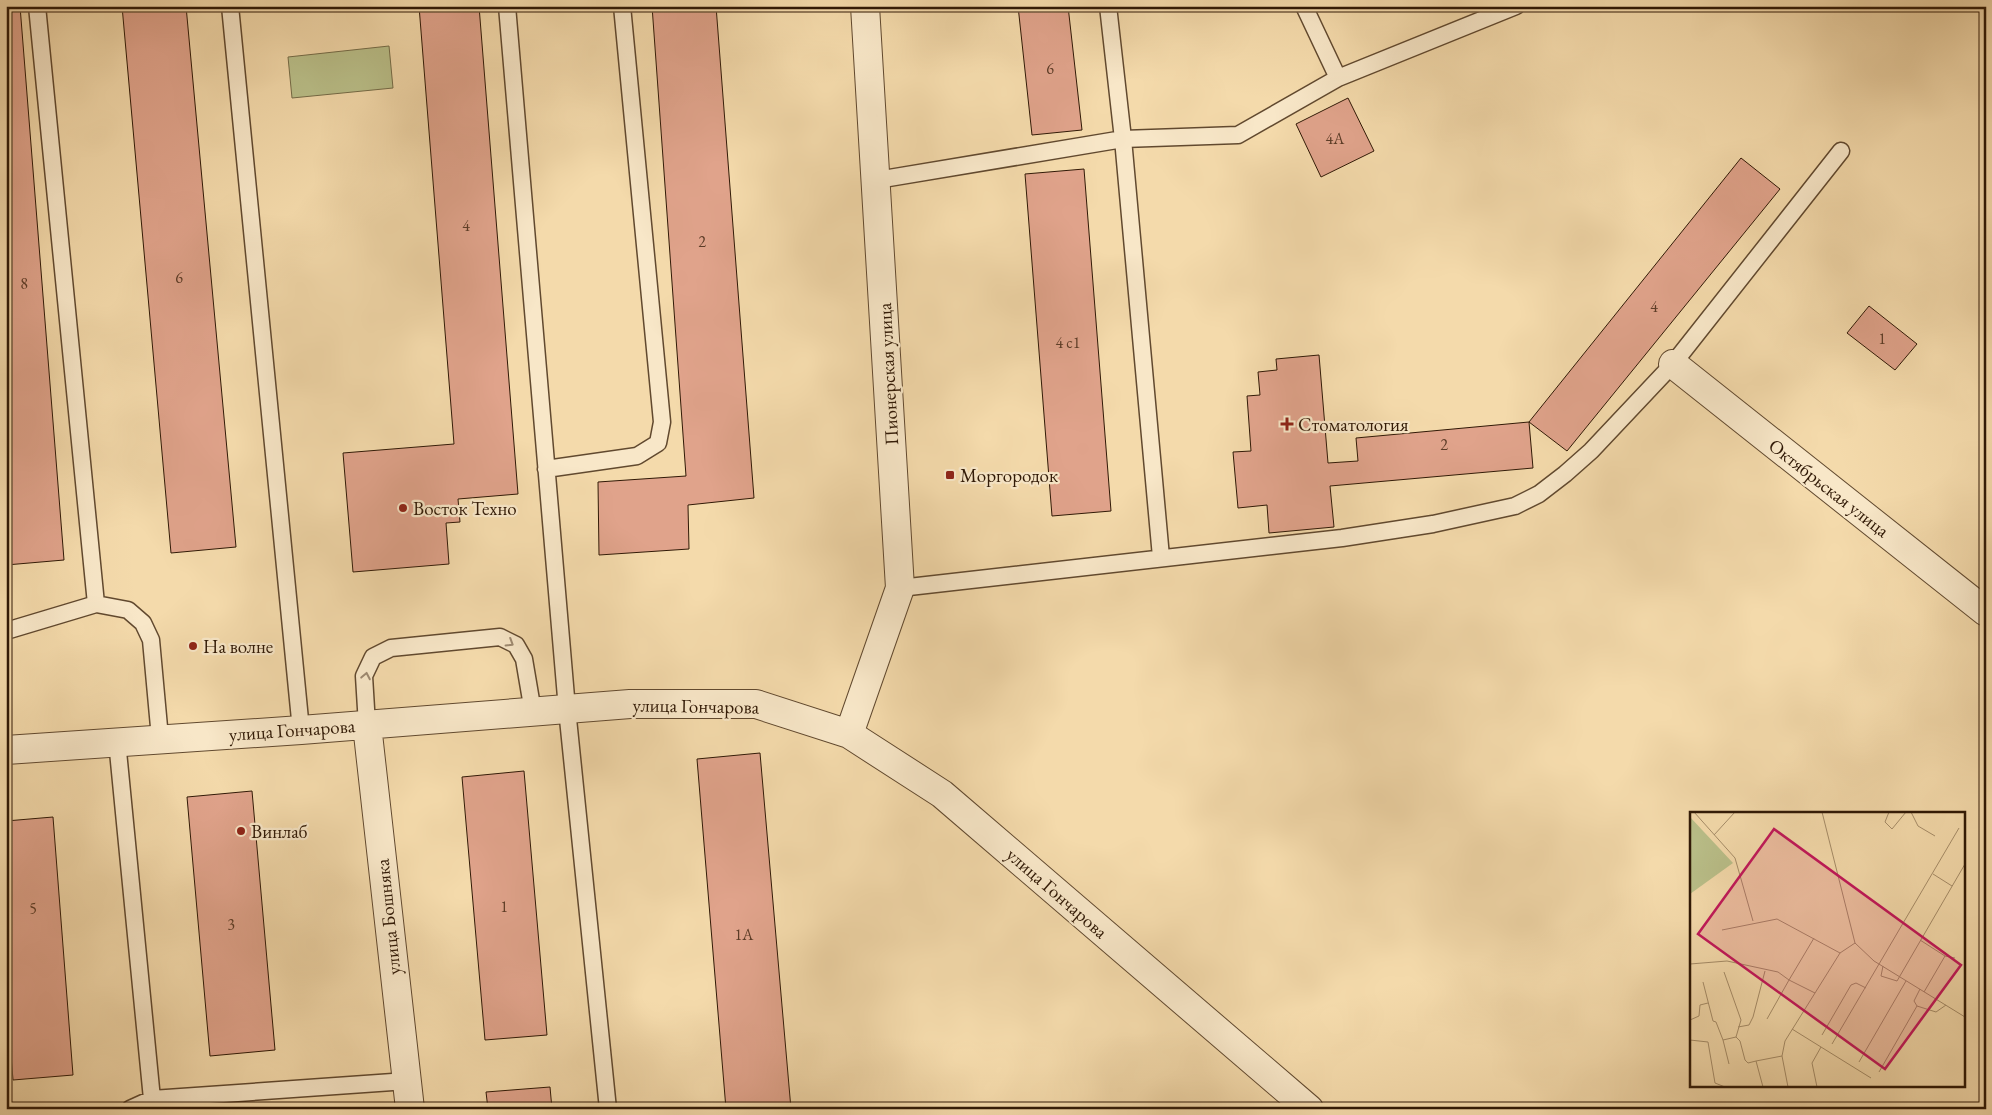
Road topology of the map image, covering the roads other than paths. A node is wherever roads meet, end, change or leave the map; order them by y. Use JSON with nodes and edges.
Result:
{"nodes":[{"id":1,"x":37,"y":6,"type":"edge"},
{"id":2,"x":230,"y":6,"type":"edge"},
{"id":3,"x":507,"y":6,"type":"edge"},
{"id":4,"x":622,"y":6,"type":"edge"},
{"id":5,"x":865,"y":6,"type":"edge"},
{"id":6,"x":1108,"y":6,"type":"edge"},
{"id":7,"x":1304,"y":6,"type":"edge"},
{"id":8,"x":1516,"y":6,"type":"edge"},
{"id":9,"x":1338,"y":78,"type":"junction"},
{"id":10,"x":1123,"y":139,"type":"junction"},
{"id":11,"x":1841,"y":151,"type":"dead end"},
{"id":12,"x":877,"y":180,"type":"junction"},
{"id":13,"x":1673,"y":364,"type":"junction"},
{"id":14,"x":546,"y":469,"type":"junction"},
{"id":15,"x":1161,"y":558,"type":"junction"},
{"id":16,"x":900,"y":588,"type":"junction"},
{"id":17,"x":96,"y":604,"type":"junction"},
{"id":18,"x":1986,"y":612,"type":"edge"},
{"id":19,"x":6,"y":631,"type":"edge"},
{"id":20,"x":567,"y":709,"type":"junction"},
{"id":21,"x":533,"y":712,"type":"junction"},
{"id":22,"x":367,"y":725,"type":"junction"},
{"id":23,"x":301,"y":730,"type":"junction"},
{"id":24,"x":849,"y":734,"type":"junction"},
{"id":25,"x":160,"y":738,"type":"junction"},
{"id":26,"x":117,"y":741,"type":"junction"},
{"id":27,"x":6,"y":750,"type":"edge"},
{"id":28,"x":407,"y":1081,"type":"junction"},
{"id":29,"x":152,"y":1099,"type":"junction"},
{"id":30,"x":130,"y":1109,"type":"edge"},
{"id":31,"x":410,"y":1109,"type":"edge"},
{"id":32,"x":608,"y":1109,"type":"edge"},
{"id":33,"x":1309,"y":1109,"type":"edge"}],
"edges":[{"from":1,"to":17,"type":"lane"},
{"from":2,"to":23,"type":"lane"},
{"from":3,"to":14,"type":"lane"},
{"from":4,"to":14,"type":"lane"},
{"from":5,"to":12,"type":"street","name":"Пионерская улица"},
{"from":6,"to":10,"type":"lane"},
{"from":7,"to":9,"type":"lane"},
{"from":8,"to":9,"type":"lane"},
{"from":9,"to":10,"type":"lane"},
{"from":10,"to":12,"type":"lane"},
{"from":10,"to":15,"type":"lane"},
{"from":11,"to":13,"type":"lane"},
{"from":12,"to":16,"type":"street","name":"Пионерская улица"},
{"from":13,"to":15,"type":"lane"},
{"from":13,"to":18,"type":"street","name":"Октябрьская улица"},
{"from":14,"to":20,"type":"lane"},
{"from":15,"to":16,"type":"lane"},
{"from":16,"to":24,"type":"street","name":"Пионерская улица"},
{"from":17,"to":19,"type":"lane"},
{"from":17,"to":25,"type":"lane"},
{"from":20,"to":21,"type":"street","name":"улица Гончарова"},
{"from":20,"to":24,"type":"street","name":"улица Гончарова"},
{"from":20,"to":32,"type":"lane"},
{"from":21,"to":22,"type":"street","name":"улица Гончарова"},
{"from":22,"to":21,"type":"lane","one_way":true},
{"from":22,"to":23,"type":"street","name":"улица Гончарова"},
{"from":22,"to":28,"type":"street","name":"улица Бошняка"},
{"from":23,"to":25,"type":"street","name":"улица Гончарова"},
{"from":24,"to":33,"type":"street","name":"улица Гончарова"},
{"from":25,"to":26,"type":"street","name":"улица Гончарова"},
{"from":26,"to":27,"type":"street","name":"улица Гончарова"},
{"from":26,"to":29,"type":"lane"},
{"from":28,"to":29,"type":"lane"},
{"from":28,"to":31,"type":"street","name":"улица Бошняка"},
{"from":29,"to":30,"type":"lane"}]}
